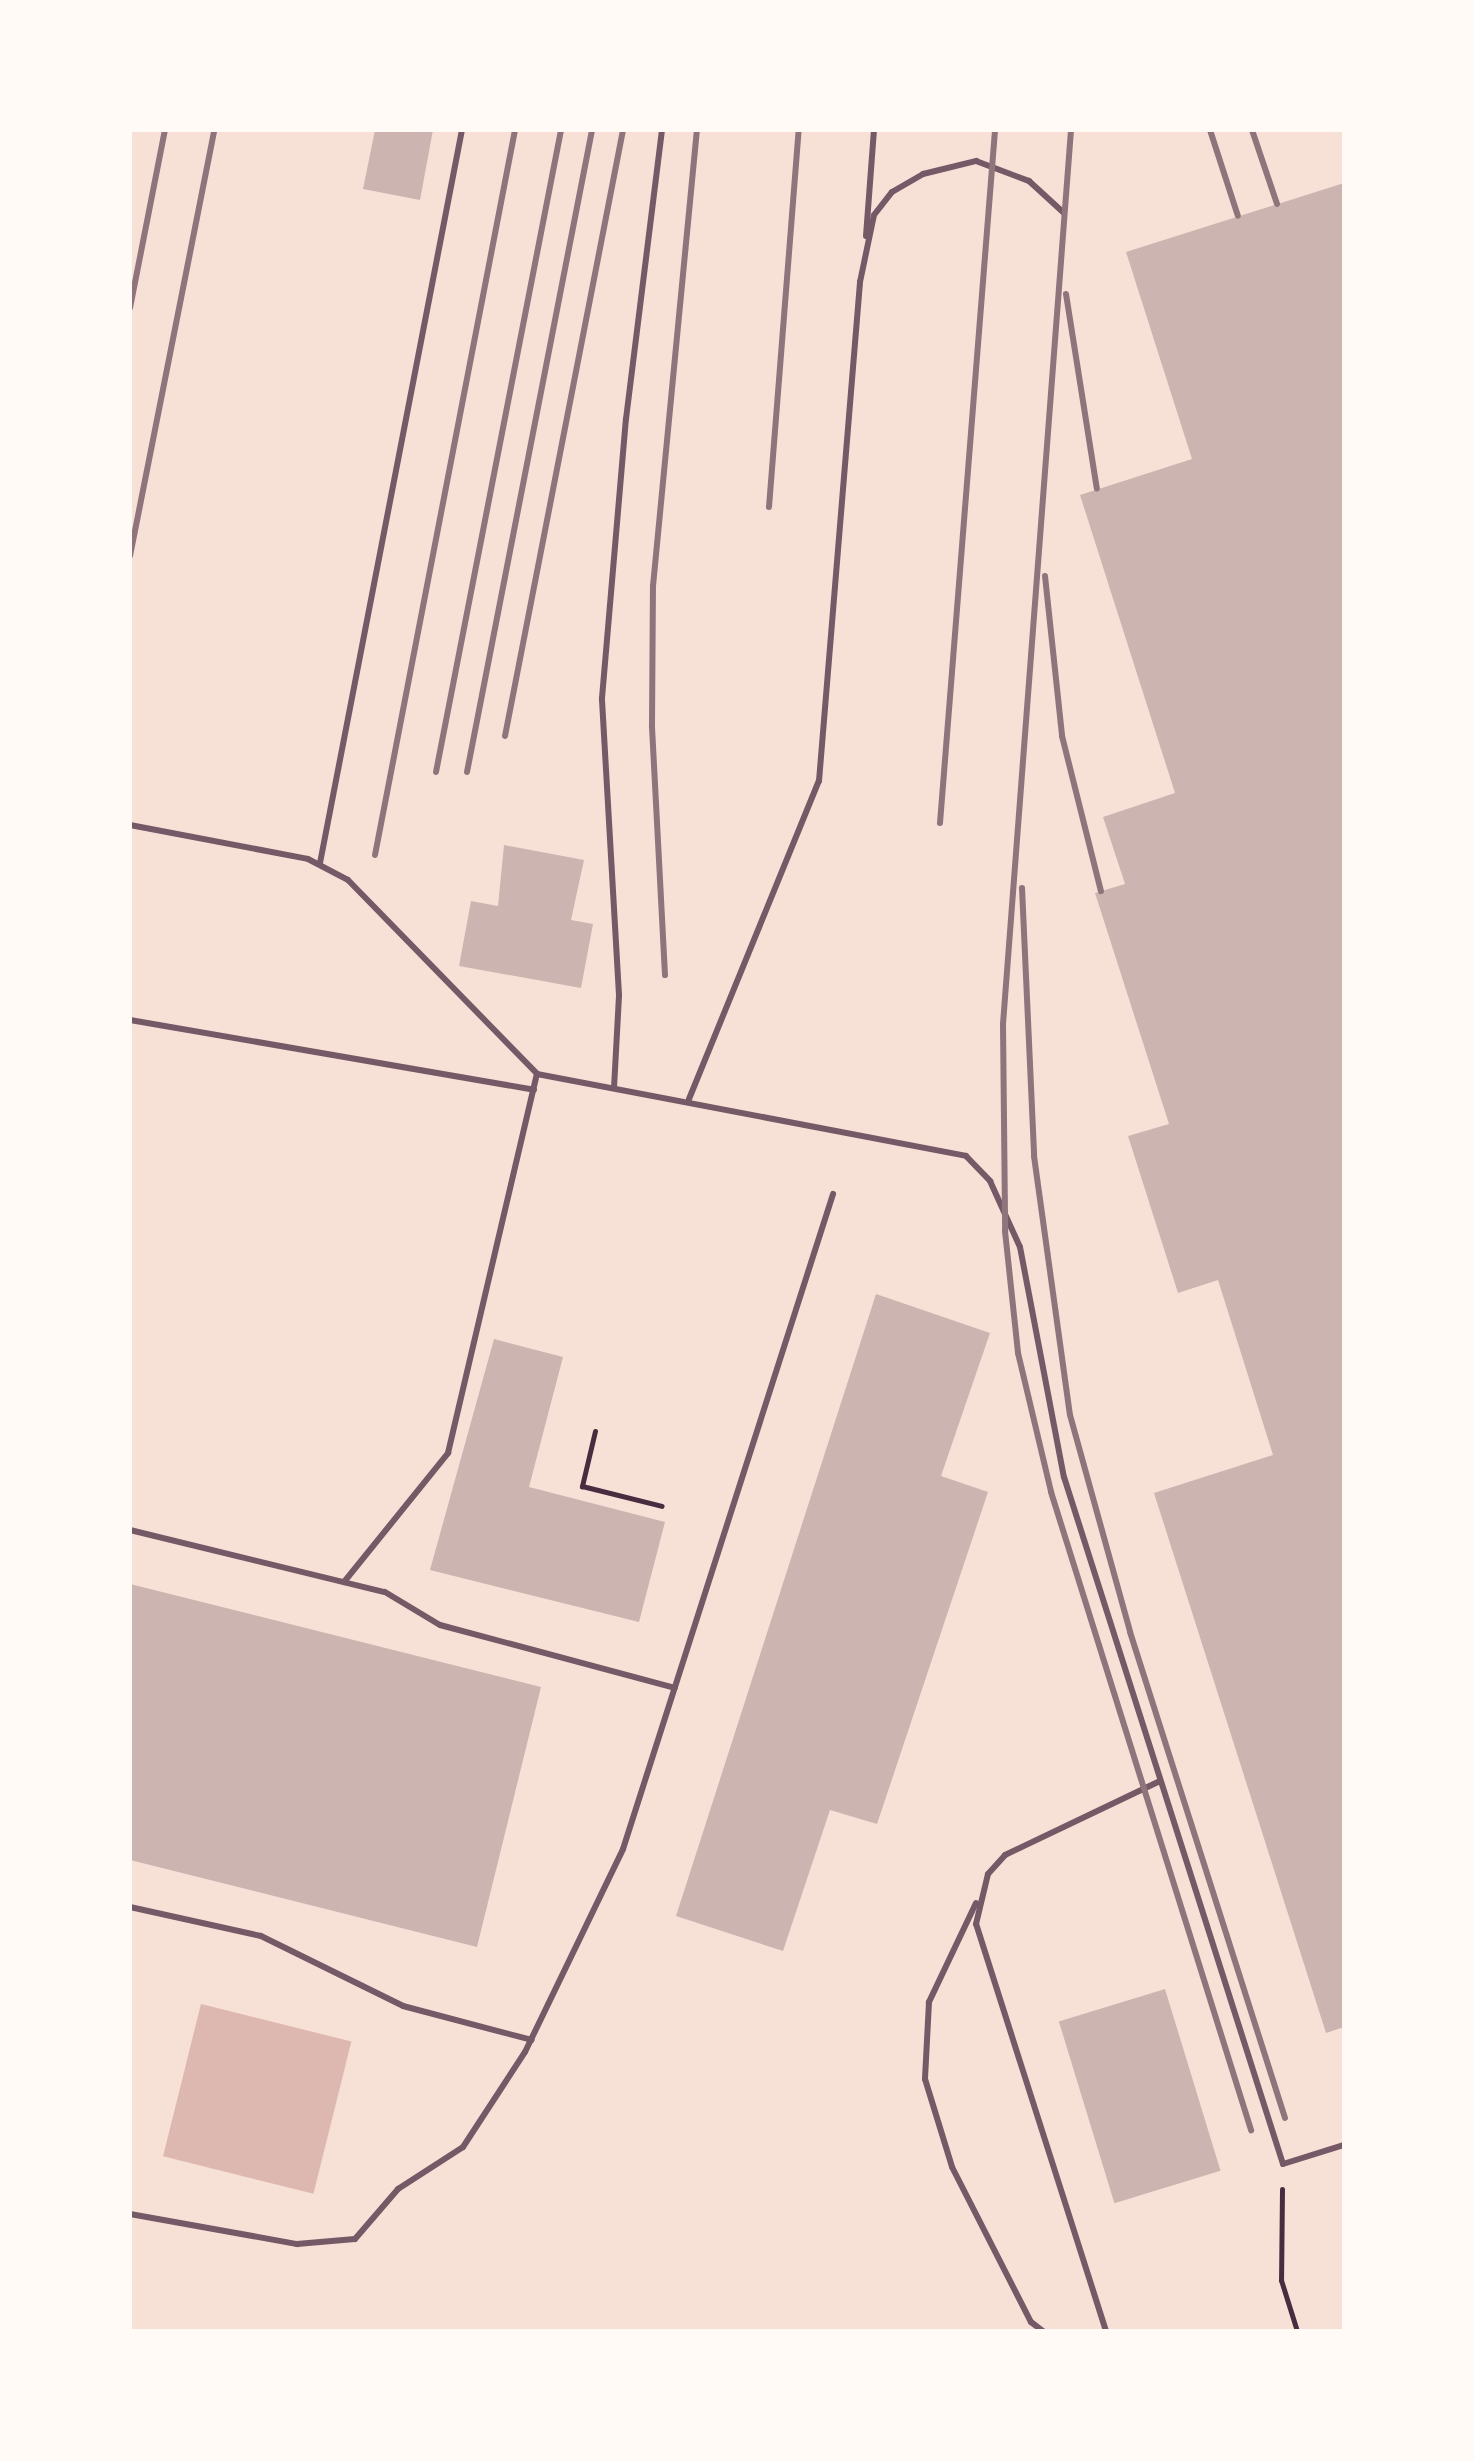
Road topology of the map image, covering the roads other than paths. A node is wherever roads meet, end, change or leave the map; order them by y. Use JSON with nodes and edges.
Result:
{"nodes":[{"id":1,"x":462,"y":130,"type":"edge"},
{"id":2,"x":662,"y":130,"type":"edge"},
{"id":3,"x":874,"y":130,"type":"edge"},
{"id":4,"x":1064,"y":213,"type":"dead end"},
{"id":5,"x":864,"y":255,"type":"junction"},
{"id":6,"x":130,"y":825,"type":"edge"},
{"id":7,"x":320,"y":863,"type":"junction"},
{"id":8,"x":130,"y":1020,"type":"edge"},
{"id":9,"x":537,"y":1074,"type":"junction"},
{"id":10,"x":614,"y":1088,"type":"junction"},
{"id":11,"x":534,"y":1090,"type":"junction"},
{"id":12,"x":689,"y":1099,"type":"junction"},
{"id":13,"x":833,"y":1194,"type":"dead end"},
{"id":14,"x":130,"y":1530,"type":"edge"},
{"id":15,"x":344,"y":1582,"type":"junction"},
{"id":16,"x":675,"y":1688,"type":"junction"},
{"id":17,"x":1158,"y":1782,"type":"junction"},
{"id":18,"x":981,"y":1892,"type":"junction"},
{"id":19,"x":130,"y":1907,"type":"edge"},
{"id":20,"x":532,"y":2040,"type":"junction"},
{"id":21,"x":1344,"y":2145,"type":"edge"},
{"id":22,"x":130,"y":2214,"type":"edge"},
{"id":23,"x":1043,"y":2331,"type":"edge"},
{"id":24,"x":1106,"y":2331,"type":"edge"}],
"edges":[{"from":1,"to":7,"type":"lane"},
{"from":2,"to":10,"type":"lane"},
{"from":3,"to":5,"type":"lane"},
{"from":4,"to":5,"type":"lane"},
{"from":5,"to":12,"type":"lane"},
{"from":6,"to":7,"type":"lane"},
{"from":7,"to":9,"type":"lane"},
{"from":8,"to":11,"type":"lane"},
{"from":9,"to":10,"type":"lane"},
{"from":9,"to":11,"type":"lane"},
{"from":10,"to":12,"type":"lane"},
{"from":11,"to":15,"type":"lane"},
{"from":12,"to":17,"type":"lane"},
{"from":13,"to":16,"type":"lane"},
{"from":14,"to":15,"type":"lane"},
{"from":15,"to":16,"type":"lane"},
{"from":16,"to":20,"type":"lane"},
{"from":17,"to":18,"type":"lane"},
{"from":17,"to":21,"type":"lane"},
{"from":18,"to":23,"type":"lane"},
{"from":18,"to":24,"type":"lane"},
{"from":19,"to":20,"type":"lane"},
{"from":20,"to":22,"type":"lane"}]}
